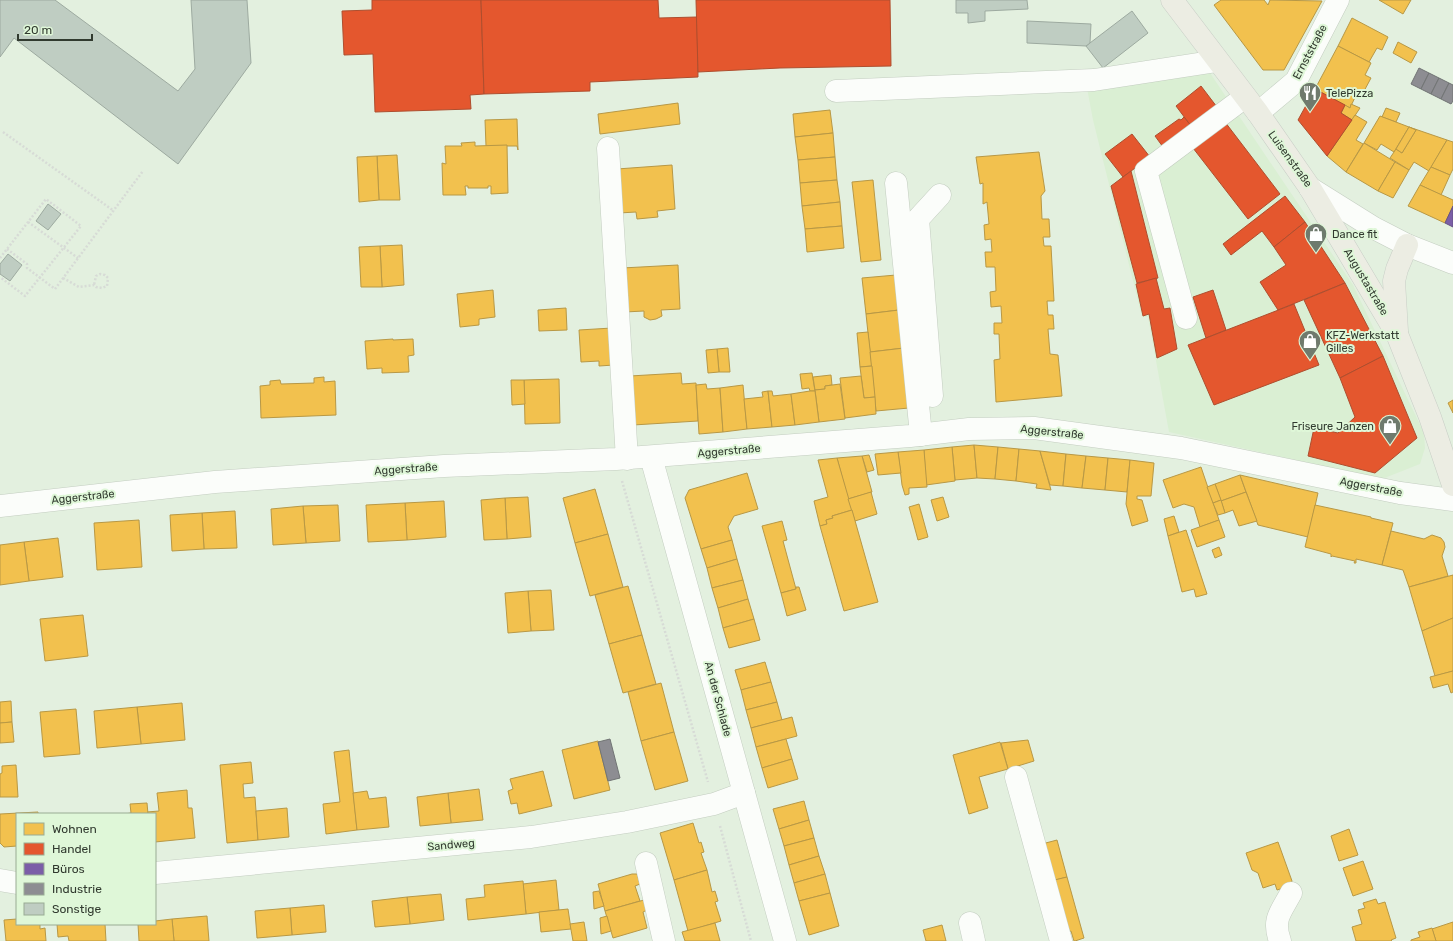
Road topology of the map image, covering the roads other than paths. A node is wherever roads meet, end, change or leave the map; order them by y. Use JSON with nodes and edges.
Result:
{"nodes":[{"id":1,"x":1172,"y":0,"type":"edge"},
{"id":2,"x":1338,"y":0,"type":"edge"},
{"id":3,"x":1217,"y":60,"type":"junction"},
{"id":4,"x":836,"y":92,"type":"dead end"},
{"id":5,"x":1251,"y":105,"type":"junction"},
{"id":6,"x":608,"y":148,"type":"dead end"},
{"id":7,"x":896,"y":184,"type":"dead end"},
{"id":8,"x":1310,"y":188,"type":"junction"},
{"id":9,"x":940,"y":195,"type":"dead end"},
{"id":10,"x":1407,"y":244,"type":"junction"},
{"id":11,"x":1453,"y":263,"type":"edge"},
{"id":12,"x":1186,"y":318,"type":"dead end"},
{"id":13,"x":1398,"y":334,"type":"junction"},
{"id":14,"x":928,"y":434,"type":"junction"},
{"id":15,"x":651,"y":457,"type":"junction"},
{"id":16,"x":621,"y":459,"type":"junction"},
{"id":17,"x":1453,"y":485,"type":"edge"},
{"id":18,"x":1453,"y":500,"type":"edge"},
{"id":19,"x":0,"y":506,"type":"edge"},
{"id":20,"x":1016,"y":777,"type":"dead end"},
{"id":21,"x":744,"y":793,"type":"junction"},
{"id":22,"x":646,"y":863,"type":"dead end"},
{"id":23,"x":156,"y":873,"type":"edge"},
{"id":24,"x":0,"y":880,"type":"edge"},
{"id":25,"x":16,"y":883,"type":"edge"},
{"id":26,"x":1291,"y":893,"type":"dead end"},
{"id":27,"x":664,"y":941,"type":"edge"},
{"id":28,"x":785,"y":941,"type":"edge"},
{"id":29,"x":1061,"y":941,"type":"edge"},
{"id":30,"x":1280,"y":941,"type":"edge"}],
"edges":[{"from":1,"to":3,"type":"main road","name":"Luisenstraße"},
{"from":2,"to":5,"type":"street","name":"Ernststraße"},
{"from":3,"to":4,"type":"street"},
{"from":3,"to":5,"type":"main road","name":"Luisenstraße"},
{"from":5,"to":8,"type":"main road","name":"Luisenstraße"},
{"from":5,"to":12,"type":"street","name":"Ernststraße"},
{"from":6,"to":16,"type":"street"},
{"from":7,"to":14,"type":"street"},
{"from":8,"to":10,"type":"street","name":"Luisenstraße"},
{"from":8,"to":13,"type":"main road","name":"Augustastraße"},
{"from":9,"to":14,"type":"street"},
{"from":10,"to":11,"type":"street","name":"Luisenstraße"},
{"from":10,"to":13,"type":"main road","name":"Augustastraße"},
{"from":13,"to":17,"type":"main road","name":"Augustastraße"},
{"from":14,"to":15,"type":"street","name":"Aggerstraße"},
{"from":14,"to":18,"type":"street","name":"Aggerstraße"},
{"from":15,"to":16,"type":"street","name":"Aggerstraße"},
{"from":15,"to":21,"type":"street","name":"An der Schlade"},
{"from":16,"to":19,"type":"street","name":"Aggerstraße"},
{"from":20,"to":29,"type":"street"},
{"from":21,"to":23,"type":"street","name":"Sandweg"},
{"from":21,"to":28,"type":"street","name":"An der Schlade"},
{"from":22,"to":27,"type":"street"},
{"from":24,"to":25,"type":"street"},
{"from":26,"to":30,"type":"street"}]}
